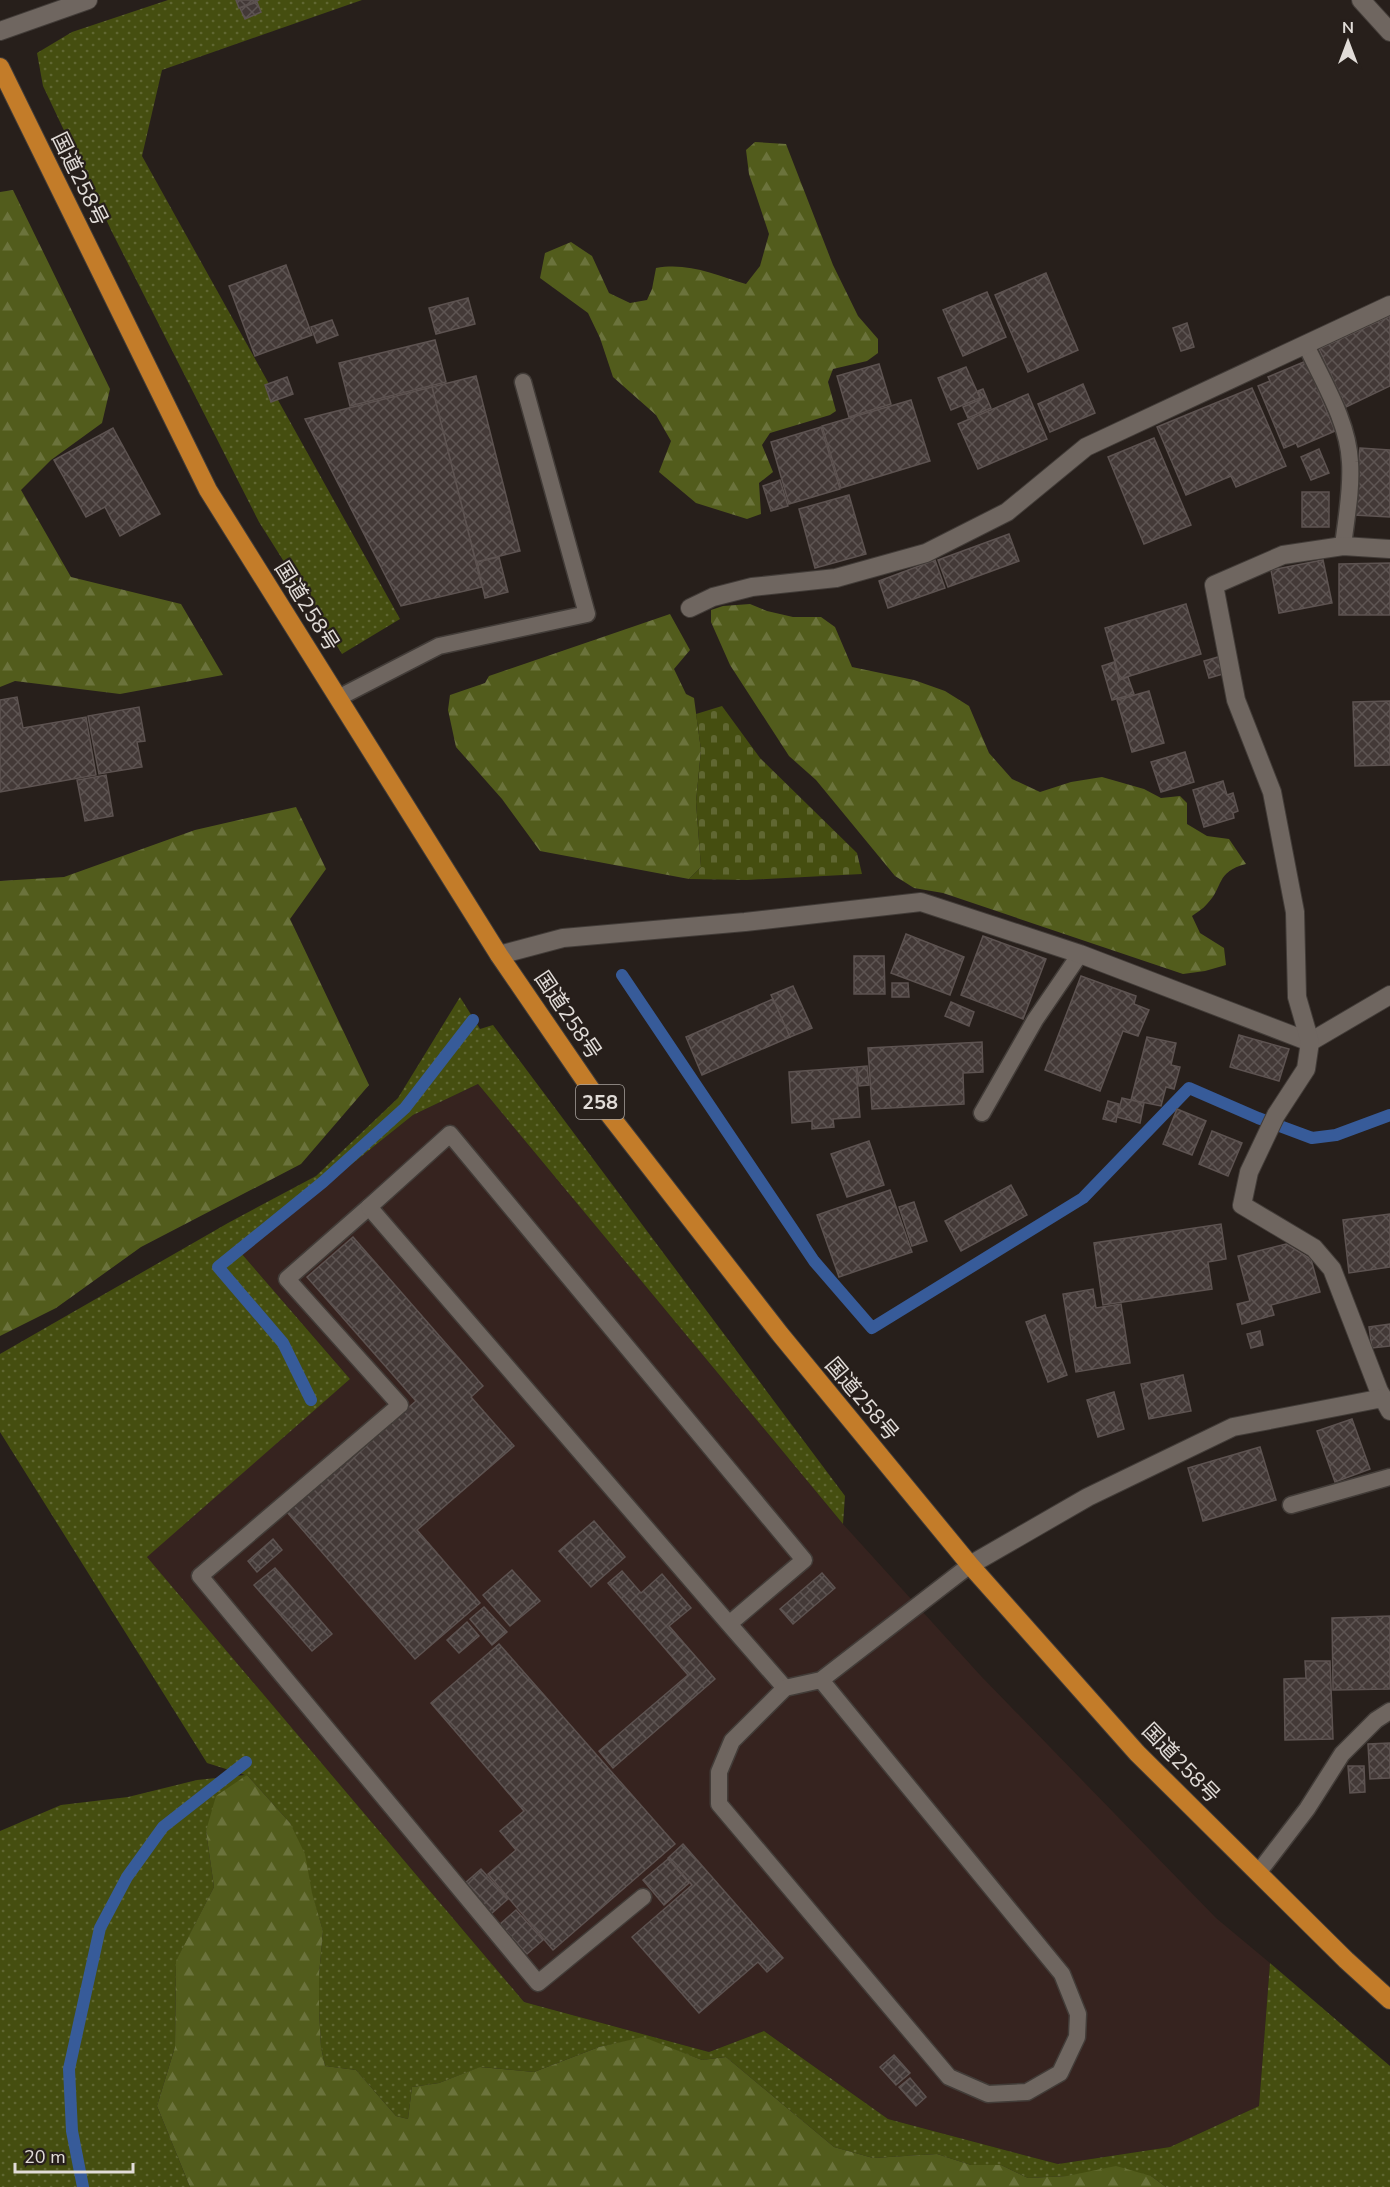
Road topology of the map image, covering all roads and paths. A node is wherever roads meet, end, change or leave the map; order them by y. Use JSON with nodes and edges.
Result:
{"nodes":[{"id":1,"x":88,"y":0,"type":"edge"},
{"id":2,"x":1361,"y":0,"type":"edge"},
{"id":3,"x":0,"y":31,"type":"edge"},
{"id":4,"x":1390,"y":32,"type":"edge"},
{"id":5,"x":0,"y":67,"type":"edge"},
{"id":6,"x":1390,"y":305,"type":"edge"},
{"id":7,"x":1305,"y":345,"type":"junction"},
{"id":8,"x":523,"y":382,"type":"dead end"},
{"id":9,"x":1343,"y":546,"type":"junction"},
{"id":10,"x":1390,"y":549,"type":"edge"},
{"id":11,"x":690,"y":608,"type":"dead end"},
{"id":12,"x":338,"y":698,"type":"junction"},
{"id":13,"x":1080,"y":954,"type":"junction"},
{"id":14,"x":500,"y":955,"type":"junction"},
{"id":15,"x":1390,"y":995,"type":"edge"},
{"id":16,"x":1310,"y":1042,"type":"junction"},
{"id":17,"x":982,"y":1113,"type":"dead end"},
{"id":18,"x":369,"y":1207,"type":"junction"},
{"id":19,"x":1387,"y":1404,"type":"edge"},
{"id":20,"x":1390,"y":1477,"type":"edge"},
{"id":21,"x":1291,"y":1505,"type":"dead end"},
{"id":22,"x":970,"y":1565,"type":"junction"},
{"id":23,"x":729,"y":1624,"type":"junction"},
{"id":24,"x":821,"y":1680,"type":"junction"},
{"id":25,"x":785,"y":1689,"type":"junction"},
{"id":26,"x":1390,"y":1711,"type":"edge"},
{"id":27,"x":1258,"y":1873,"type":"junction"},
{"id":28,"x":643,"y":1897,"type":"dead end"},
{"id":29,"x":1390,"y":2000,"type":"edge"}],
"edges":[{"from":1,"to":3,"type":"street"},
{"from":2,"to":4,"type":"street"},
{"from":5,"to":12,"type":"highway","name":"国道258号","number":"258"},
{"from":6,"to":7,"type":"street"},
{"from":7,"to":9,"type":"lane"},
{"from":7,"to":11,"type":"street"},
{"from":8,"to":12,"type":"lane"},
{"from":9,"to":10,"type":"street"},
{"from":9,"to":16,"type":"street"},
{"from":12,"to":14,"type":"highway","name":"国道258号","number":"258"},
{"from":13,"to":14,"type":"street"},
{"from":13,"to":16,"type":"street"},
{"from":13,"to":17,"type":"lane"},
{"from":14,"to":22,"type":"highway","name":"国道258号","number":"258"},
{"from":15,"to":16,"type":"street"},
{"from":16,"to":19,"type":"street"},
{"from":18,"to":23,"type":"lane"},
{"from":18,"to":23,"type":"lane"},
{"from":18,"to":28,"type":"lane"},
{"from":19,"to":22,"type":"street"},
{"from":20,"to":21,"type":"lane"},
{"from":22,"to":24,"type":"lane"},
{"from":22,"to":27,"type":"highway","name":"国道258号","number":"258"},
{"from":23,"to":25,"type":"lane"},
{"from":24,"to":25,"type":"lane"},
{"from":24,"to":25,"type":"lane"},
{"from":26,"to":27,"type":"lane"},
{"from":27,"to":29,"type":"highway","name":"国道258号","number":"258"}]}
